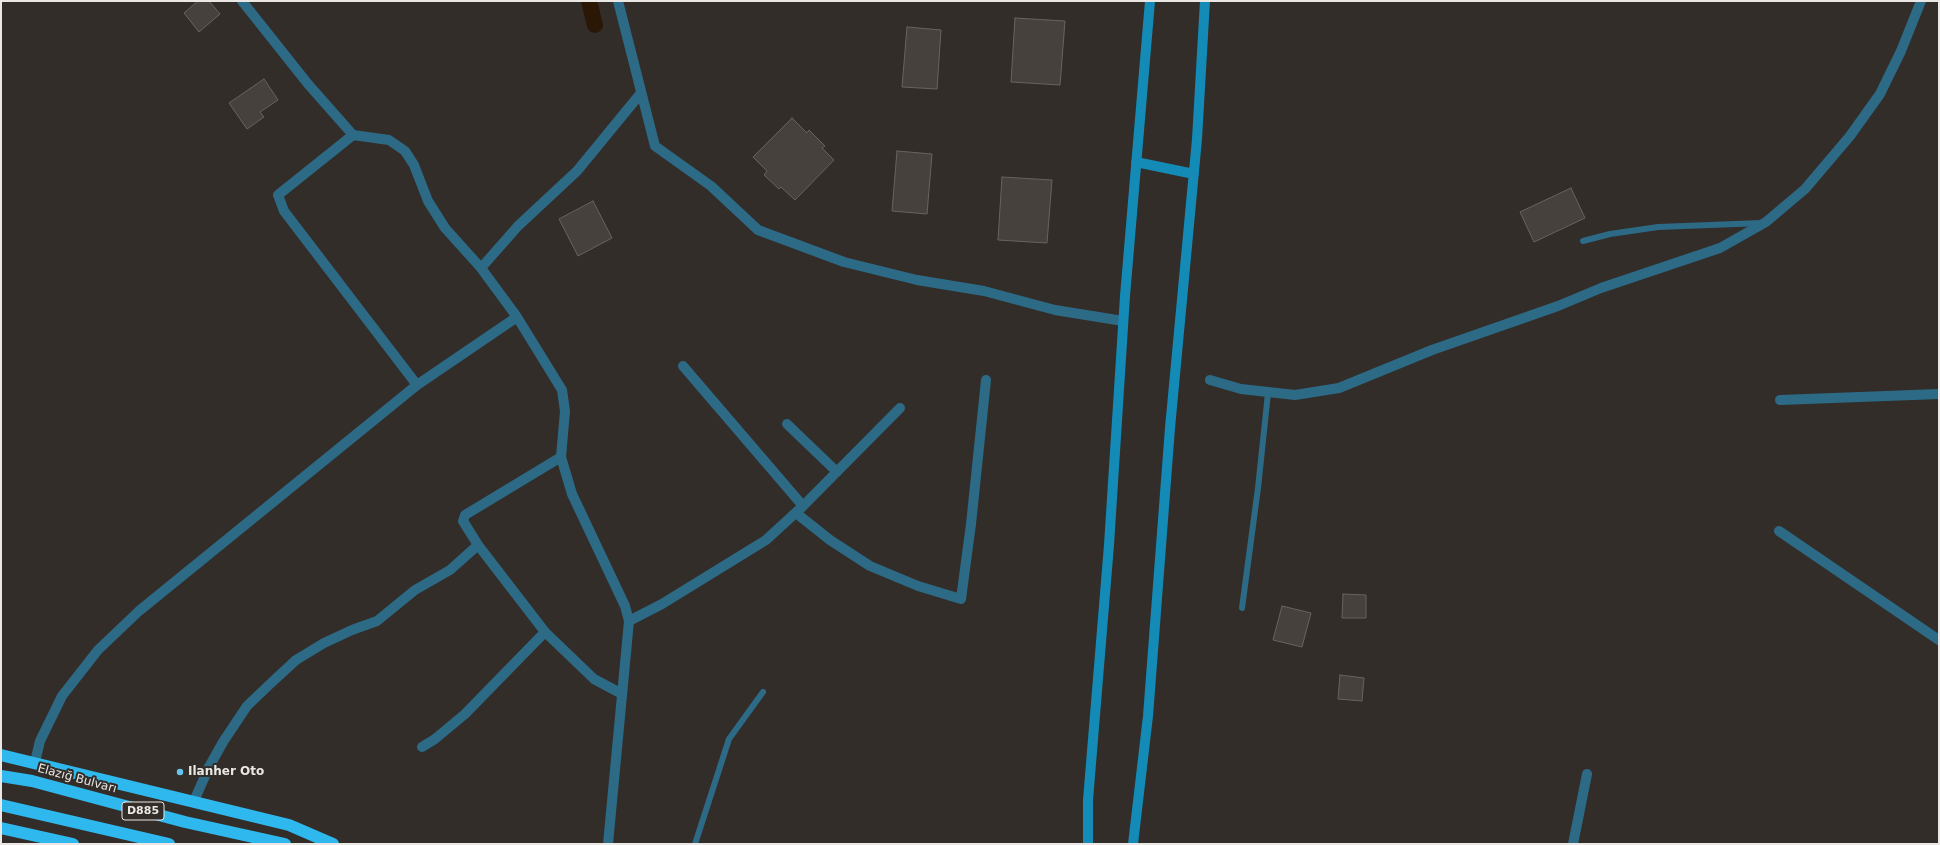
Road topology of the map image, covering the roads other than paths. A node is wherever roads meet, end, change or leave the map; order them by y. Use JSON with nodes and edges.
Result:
{"nodes":[{"id":1,"x":242,"y":1,"type":"edge"},
{"id":2,"x":618,"y":1,"type":"edge"},
{"id":3,"x":1150,"y":1,"type":"edge"},
{"id":4,"x":1204,"y":1,"type":"edge"},
{"id":5,"x":1921,"y":1,"type":"edge"},
{"id":6,"x":641,"y":93,"type":"junction"},
{"id":7,"x":353,"y":135,"type":"junction"},
{"id":8,"x":1136,"y":162,"type":"junction"},
{"id":9,"x":1194,"y":174,"type":"junction"},
{"id":10,"x":1766,"y":222,"type":"junction"},
{"id":11,"x":1583,"y":241,"type":"dead end"},
{"id":12,"x":481,"y":268,"type":"junction"},
{"id":13,"x":517,"y":317,"type":"junction"},
{"id":14,"x":1123,"y":321,"type":"junction"},
{"id":15,"x":683,"y":366,"type":"dead end"},
{"id":16,"x":986,"y":380,"type":"dead end"},
{"id":17,"x":1210,"y":380,"type":"dead end"},
{"id":18,"x":417,"y":385,"type":"junction"},
{"id":19,"x":1268,"y":393,"type":"junction"},
{"id":20,"x":1939,"y":394,"type":"edge"},
{"id":21,"x":1780,"y":400,"type":"dead end"},
{"id":22,"x":900,"y":408,"type":"dead end"},
{"id":23,"x":787,"y":424,"type":"dead end"},
{"id":24,"x":561,"y":457,"type":"junction"},
{"id":25,"x":837,"y":472,"type":"junction"},
{"id":26,"x":800,"y":509,"type":"junction"},
{"id":27,"x":1779,"y":531,"type":"dead end"},
{"id":28,"x":478,"y":545,"type":"junction"},
{"id":29,"x":1242,"y":608,"type":"dead end"},
{"id":30,"x":629,"y":621,"type":"junction"},
{"id":31,"x":545,"y":632,"type":"junction"},
{"id":32,"x":1939,"y":640,"type":"edge"},
{"id":33,"x":763,"y":692,"type":"dead end"},
{"id":34,"x":622,"y":694,"type":"junction"},
{"id":35,"x":422,"y":747,"type":"dead end"},
{"id":36,"x":1,"y":755,"type":"edge"},
{"id":37,"x":35,"y":762,"type":"junction"},
{"id":38,"x":1587,"y":774,"type":"dead end"},
{"id":39,"x":1,"y":776,"type":"edge"},
{"id":40,"x":194,"y":801,"type":"junction"},
{"id":41,"x":1,"y":805,"type":"edge"},
{"id":42,"x":1,"y":828,"type":"edge"},
{"id":43,"x":57,"y":842,"type":"edge"},
{"id":44,"x":73,"y":844,"type":"edge"},
{"id":45,"x":169,"y":844,"type":"edge"},
{"id":46,"x":285,"y":844,"type":"edge"},
{"id":47,"x":333,"y":844,"type":"edge"},
{"id":48,"x":608,"y":844,"type":"edge"},
{"id":49,"x":695,"y":844,"type":"edge"},
{"id":50,"x":1088,"y":844,"type":"edge"},
{"id":51,"x":1132,"y":844,"type":"edge"},
{"id":52,"x":1573,"y":844,"type":"edge"}],
"edges":[{"from":1,"to":7,"type":"street"},
{"from":2,"to":6,"type":"street"},
{"from":3,"to":8,"type":"main road"},
{"from":4,"to":9,"type":"main road"},
{"from":5,"to":10,"type":"street"},
{"from":6,"to":12,"type":"street"},
{"from":6,"to":14,"type":"street"},
{"from":7,"to":12,"type":"street"},
{"from":7,"to":18,"type":"street"},
{"from":8,"to":9,"type":"main road"},
{"from":8,"to":14,"type":"main road"},
{"from":9,"to":51,"type":"main road"},
{"from":10,"to":11,"type":"lane"},
{"from":10,"to":19,"type":"street"},
{"from":12,"to":13,"type":"street"},
{"from":13,"to":18,"type":"street"},
{"from":13,"to":24,"type":"street"},
{"from":14,"to":50,"type":"main road"},
{"from":15,"to":26,"type":"street"},
{"from":16,"to":26,"type":"street"},
{"from":17,"to":19,"type":"street"},
{"from":18,"to":37,"type":"street"},
{"from":19,"to":29,"type":"lane"},
{"from":20,"to":21,"type":"street"},
{"from":22,"to":25,"type":"street"},
{"from":23,"to":25,"type":"street"},
{"from":24,"to":28,"type":"street"},
{"from":24,"to":30,"type":"street"},
{"from":25,"to":26,"type":"street"},
{"from":26,"to":30,"type":"street"},
{"from":27,"to":32,"type":"street"},
{"from":28,"to":31,"type":"street"},
{"from":28,"to":40,"type":"street"},
{"from":30,"to":34,"type":"street"},
{"from":31,"to":34,"type":"street"},
{"from":31,"to":35,"type":"street"},
{"from":33,"to":49,"type":"lane"},
{"from":34,"to":48,"type":"street"},
{"from":36,"to":37,"type":"highway"},
{"from":37,"to":40,"type":"highway"},
{"from":38,"to":52,"type":"street"},
{"from":39,"to":46,"type":"highway","name":"Elazığ Bulvarı","number":"D885"},
{"from":40,"to":47,"type":"highway"},
{"from":41,"to":45,"type":"highway","number":"D885"},
{"from":42,"to":43,"type":"highway"},
{"from":43,"to":44,"type":"highway"}]}
